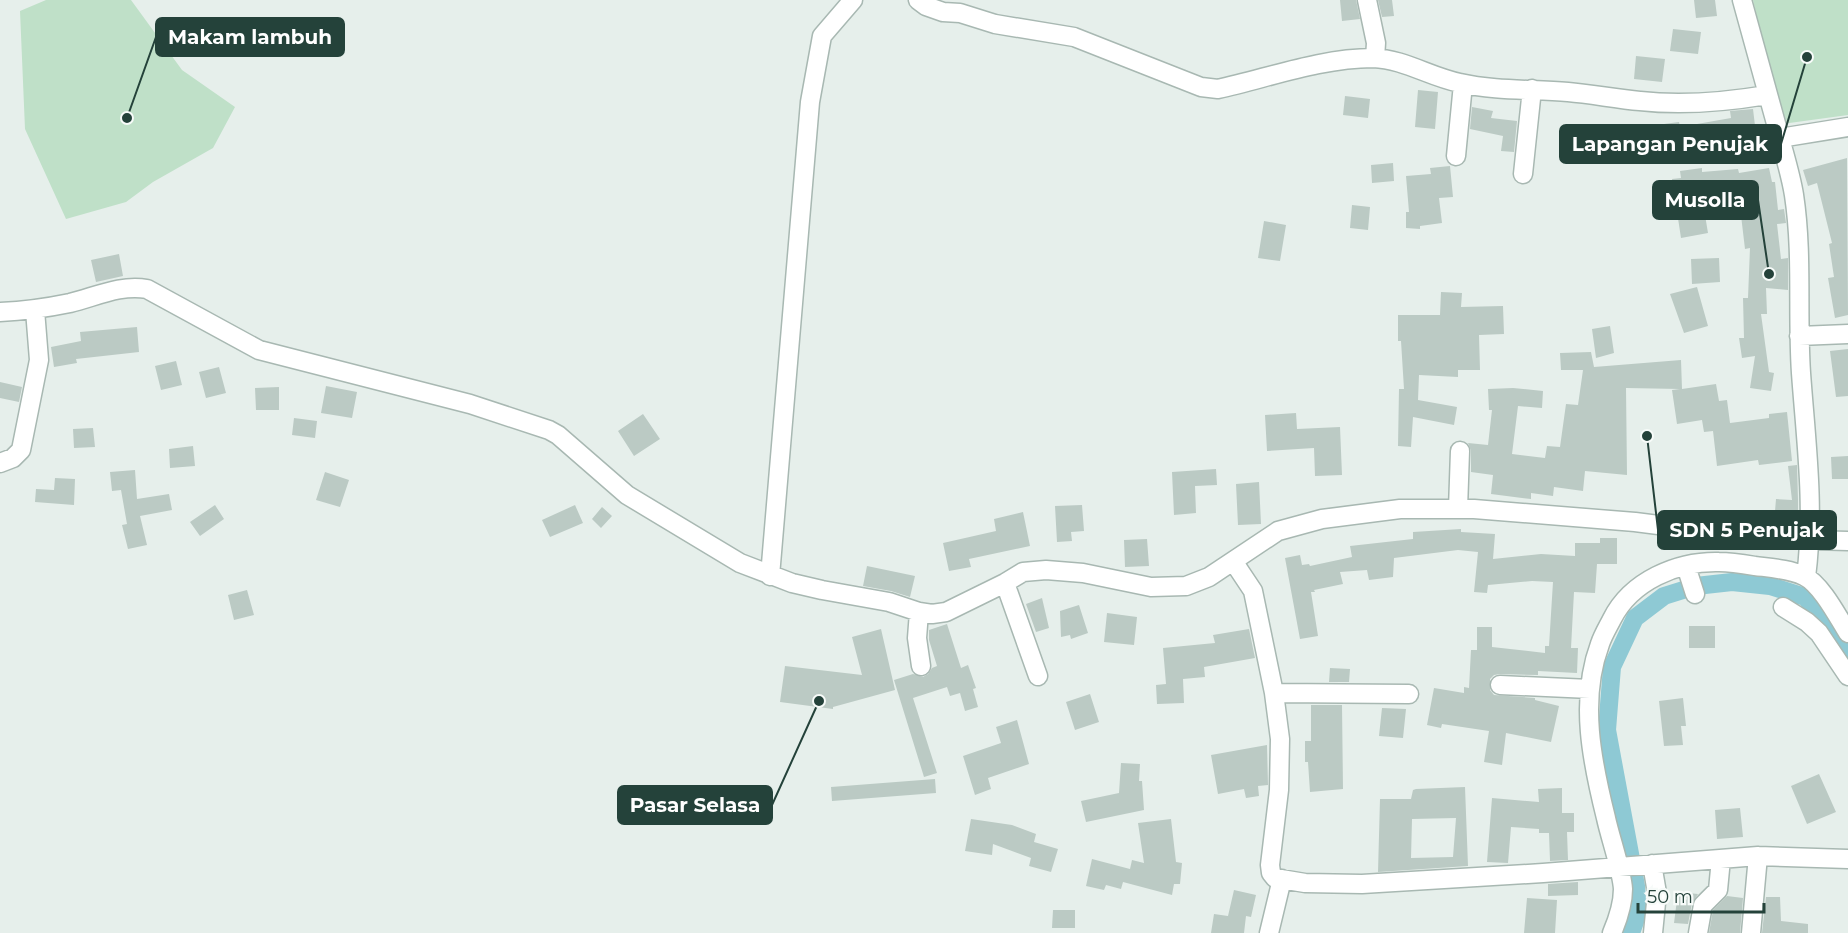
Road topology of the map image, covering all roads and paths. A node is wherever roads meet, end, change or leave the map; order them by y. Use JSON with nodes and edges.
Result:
{"nodes":[{"id":1,"x":852,"y":0,"type":"edge"},
{"id":2,"x":918,"y":0,"type":"edge"},
{"id":3,"x":1367,"y":0,"type":"edge"},
{"id":4,"x":1742,"y":0,"type":"edge"},
{"id":5,"x":1375,"y":58,"type":"junction"},
{"id":6,"x":1463,"y":84,"type":"junction"},
{"id":7,"x":1532,"y":89,"type":"junction"},
{"id":8,"x":1767,"y":95,"type":"junction"},
{"id":9,"x":1848,"y":127,"type":"edge"},
{"id":10,"x":1780,"y":138,"type":"junction"},
{"id":11,"x":1456,"y":156,"type":"dead end"},
{"id":12,"x":1523,"y":174,"type":"dead end"},
{"id":13,"x":35,"y":310,"type":"junction"},
{"id":14,"x":0,"y":312,"type":"edge"},
{"id":15,"x":1848,"y":334,"type":"edge"},
{"id":16,"x":1799,"y":336,"type":"junction"},
{"id":17,"x":1460,"y":451,"type":"dead end"},
{"id":18,"x":0,"y":463,"type":"edge"},
{"id":19,"x":1458,"y":509,"type":"junction"},
{"id":20,"x":1811,"y":540,"type":"junction"},
{"id":21,"x":1848,"y":541,"type":"edge"},
{"id":22,"x":1233,"y":561,"type":"junction"},
{"id":23,"x":1686,"y":568,"type":"junction"},
{"id":24,"x":770,"y":576,"type":"junction"},
{"id":25,"x":1806,"y":577,"type":"junction"},
{"id":26,"x":1005,"y":583,"type":"junction"},
{"id":27,"x":1694,"y":591,"type":"dead end"},
{"id":28,"x":1783,"y":607,"type":"dead end"},
{"id":29,"x":919,"y":612,"type":"junction"},
{"id":30,"x":1848,"y":633,"type":"edge"},
{"id":31,"x":921,"y":666,"type":"dead end"},
{"id":32,"x":1038,"y":676,"type":"dead end"},
{"id":33,"x":1848,"y":676,"type":"edge"},
{"id":34,"x":1500,"y":685,"type":"dead end"},
{"id":35,"x":1590,"y":689,"type":"junction"},
{"id":36,"x":1274,"y":693,"type":"junction"},
{"id":37,"x":1409,"y":694,"type":"dead end"},
{"id":38,"x":1758,"y":856,"type":"junction"},
{"id":39,"x":1721,"y":859,"type":"junction"},
{"id":40,"x":1848,"y":859,"type":"edge"},
{"id":41,"x":1650,"y":864,"type":"junction"},
{"id":42,"x":1623,"y":867,"type":"junction"},
{"id":43,"x":1282,"y":879,"type":"junction"},
{"id":44,"x":1269,"y":933,"type":"edge"},
{"id":45,"x":1612,"y":933,"type":"edge"},
{"id":46,"x":1653,"y":933,"type":"edge"},
{"id":47,"x":1698,"y":933,"type":"edge"},
{"id":48,"x":1751,"y":933,"type":"edge"}],
"edges":[{"from":1,"to":24,"type":"street"},
{"from":2,"to":5,"type":"street"},
{"from":3,"to":5,"type":"street"},
{"from":4,"to":8,"type":"street"},
{"from":5,"to":6,"type":"street"},
{"from":6,"to":7,"type":"street"},
{"from":6,"to":11,"type":"street"},
{"from":7,"to":8,"type":"street"},
{"from":7,"to":12,"type":"street"},
{"from":8,"to":10,"type":"street"},
{"from":9,"to":10,"type":"street"},
{"from":10,"to":16,"type":"street"},
{"from":13,"to":14,"type":"street"},
{"from":13,"to":18,"type":"street"},
{"from":13,"to":24,"type":"street"},
{"from":15,"to":16,"type":"street"},
{"from":16,"to":20,"type":"street"},
{"from":17,"to":19,"type":"street"},
{"from":19,"to":20,"type":"street"},
{"from":19,"to":22,"type":"street"},
{"from":20,"to":21,"type":"street"},
{"from":20,"to":25,"type":"street"},
{"from":22,"to":26,"type":"street"},
{"from":22,"to":36,"type":"street"},
{"from":23,"to":25,"type":"street"},
{"from":23,"to":27,"type":"street"},
{"from":23,"to":35,"type":"street"},
{"from":24,"to":29,"type":"street"},
{"from":25,"to":30,"type":"street"},
{"from":26,"to":29,"type":"street"},
{"from":26,"to":32,"type":"street"},
{"from":28,"to":33,"type":"street"},
{"from":29,"to":31,"type":"street"},
{"from":34,"to":35,"type":"street"},
{"from":35,"to":42,"type":"street"},
{"from":36,"to":37,"type":"street"},
{"from":36,"to":43,"type":"street"},
{"from":38,"to":39,"type":"street"},
{"from":38,"to":40,"type":"street"},
{"from":38,"to":48,"type":"street"},
{"from":39,"to":41,"type":"street"},
{"from":39,"to":47,"type":"street"},
{"from":41,"to":42,"type":"street"},
{"from":41,"to":46,"type":"street"},
{"from":42,"to":43,"type":"street"},
{"from":42,"to":45,"type":"street"},
{"from":43,"to":44,"type":"street"}]}
